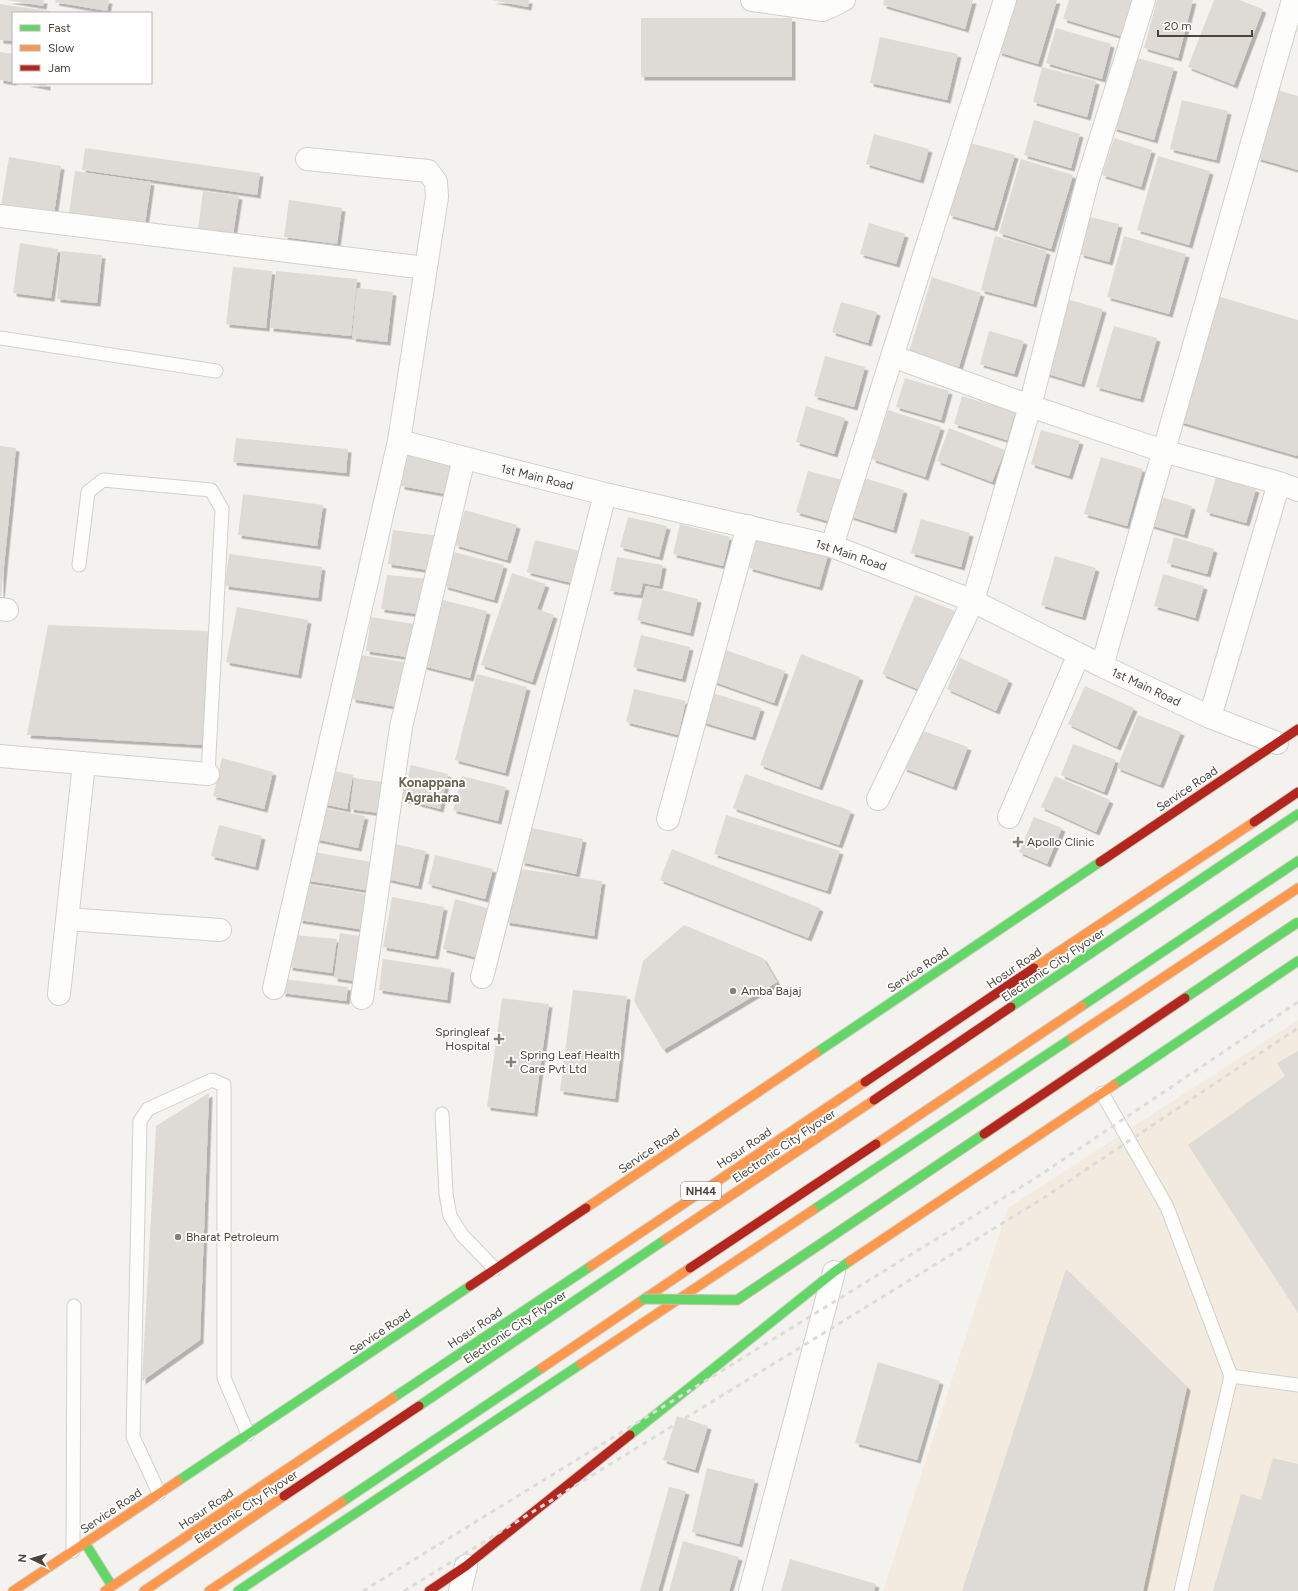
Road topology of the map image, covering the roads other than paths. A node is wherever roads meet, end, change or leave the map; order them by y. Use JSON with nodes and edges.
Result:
{"nodes":[{"id":1,"x":752,"y":0,"type":"edge"},
{"id":2,"x":844,"y":0,"type":"edge"},
{"id":3,"x":1005,"y":0,"type":"edge"},
{"id":4,"x":1144,"y":0,"type":"edge"},
{"id":5,"x":1287,"y":2,"type":"edge"},
{"id":6,"x":307,"y":159,"type":"dead end"},
{"id":7,"x":0,"y":216,"type":"edge"},
{"id":8,"x":426,"y":268,"type":"junction"},
{"id":9,"x":0,"y":338,"type":"edge"},
{"id":10,"x":892,"y":356,"type":"junction"},
{"id":11,"x":216,"y":371,"type":"dead end"},
{"id":12,"x":1030,"y":406,"type":"junction"},
{"id":13,"x":399,"y":441,"type":"junction"},
{"id":14,"x":1163,"y":451,"type":"junction"},
{"id":15,"x":464,"y":458,"type":"junction"},
{"id":16,"x":1289,"y":487,"type":"edge"},
{"id":17,"x":605,"y":494,"type":"junction"},
{"id":18,"x":748,"y":526,"type":"junction"},
{"id":19,"x":832,"y":546,"type":"junction"},
{"id":20,"x":79,"y":565,"type":"dead end"},
{"id":21,"x":973,"y":601,"type":"junction"},
{"id":22,"x":1079,"y":654,"type":"junction"},
{"id":23,"x":1102,"y":666,"type":"junction"},
{"id":24,"x":1210,"y":717,"type":"junction"},
{"id":25,"x":1298,"y":729,"type":"edge"},
{"id":26,"x":1277,"y":743,"type":"junction"},
{"id":27,"x":0,"y":756,"type":"edge"},
{"id":28,"x":84,"y":764,"type":"junction"},
{"id":29,"x":208,"y":774,"type":"joint"},
{"id":30,"x":1298,"y":792,"type":"edge"},
{"id":31,"x":878,"y":799,"type":"dead end"},
{"id":32,"x":1298,"y":814,"type":"edge"},
{"id":33,"x":1009,"y":816,"type":"dead end"},
{"id":34,"x":668,"y":819,"type":"dead end"},
{"id":35,"x":1298,"y":861,"type":"edge"},
{"id":36,"x":1298,"y":888,"type":"edge"},
{"id":37,"x":67,"y":918,"type":"junction"},
{"id":38,"x":1298,"y":922,"type":"edge"},
{"id":39,"x":220,"y":930,"type":"dead end"},
{"id":40,"x":1298,"y":960,"type":"edge"},
{"id":41,"x":482,"y":976,"type":"dead end"},
{"id":42,"x":274,"y":988,"type":"dead end"},
{"id":43,"x":59,"y":994,"type":"dead end"},
{"id":44,"x":362,"y":998,"type":"dead end"},
{"id":45,"x":1102,"y":1093,"type":"junction"},
{"id":46,"x":442,"y":1114,"type":"dead end"},
{"id":47,"x":495,"y":1269,"type":"junction"},
{"id":48,"x":834,"y":1272,"type":"junction"},
{"id":49,"x":644,"y":1299,"type":"junction"},
{"id":50,"x":74,"y":1306,"type":"dead end"},
{"id":51,"x":1231,"y":1376,"type":"junction"},
{"id":52,"x":1298,"y":1385,"type":"edge"},
{"id":53,"x":248,"y":1434,"type":"junction"},
{"id":54,"x":159,"y":1493,"type":"junction"},
{"id":55,"x":85,"y":1543,"type":"junction"},
{"id":56,"x":73,"y":1551,"type":"junction"},
{"id":57,"x":466,"y":1566,"type":"junction"},
{"id":58,"x":108,"y":1589,"type":"edge"},
{"id":59,"x":13,"y":1591,"type":"edge"},
{"id":60,"x":144,"y":1591,"type":"edge"},
{"id":61,"x":209,"y":1591,"type":"edge"},
{"id":62,"x":238,"y":1591,"type":"edge"},
{"id":63,"x":429,"y":1591,"type":"edge"},
{"id":64,"x":460,"y":1591,"type":"edge"},
{"id":65,"x":750,"y":1591,"type":"edge"},
{"id":66,"x":1181,"y":1591,"type":"edge"}],
"edges":[{"from":1,"to":2,"type":"street"},
{"from":3,"to":10,"type":"street"},
{"from":4,"to":12,"type":"street"},
{"from":5,"to":14,"type":"street"},
{"from":6,"to":8,"type":"street"},
{"from":7,"to":8,"type":"street"},
{"from":8,"to":13,"type":"street"},
{"from":9,"to":11,"type":"lane"},
{"from":10,"to":12,"type":"street"},
{"from":10,"to":19,"type":"street"},
{"from":12,"to":14,"type":"street"},
{"from":12,"to":21,"type":"street"},
{"from":13,"to":15,"type":"street","name":"1st Main Road"},
{"from":13,"to":42,"type":"street"},
{"from":14,"to":16,"type":"street"},
{"from":14,"to":23,"type":"street"},
{"from":15,"to":17,"type":"street","name":"1st Main Road"},
{"from":15,"to":44,"type":"street"},
{"from":16,"to":24,"type":"street"},
{"from":17,"to":18,"type":"street","name":"1st Main Road"},
{"from":17,"to":41,"type":"street"},
{"from":18,"to":19,"type":"street","name":"1st Main Road"},
{"from":18,"to":34,"type":"street"},
{"from":19,"to":21,"type":"street","name":"1st Main Road"},
{"from":20,"to":29,"type":"lane"},
{"from":21,"to":22,"type":"street","name":"1st Main Road"},
{"from":21,"to":31,"type":"street"},
{"from":22,"to":23,"type":"street","name":"1st Main Road"},
{"from":22,"to":33,"type":"street"},
{"from":23,"to":24,"type":"street","name":"1st Main Road"},
{"from":24,"to":26,"type":"street","name":"1st Main Road"},
{"from":25,"to":26,"type":"main road","name":"Service Road"},
{"from":26,"to":47,"type":"main road","name":"Service Road"},
{"from":27,"to":28,"type":"street"},
{"from":28,"to":29,"type":"street"},
{"from":28,"to":37,"type":"street"},
{"from":30,"to":58,"type":"main road","name":"Hosur Road","number":"NH44"},
{"from":32,"to":60,"type":"main road","name":"Electronic City Flyover"},
{"from":35,"to":49,"type":"main road"},
{"from":36,"to":62,"type":"main road"},
{"from":37,"to":39,"type":"street"},
{"from":37,"to":43,"type":"street"},
{"from":38,"to":49,"type":"main road","bridge":true},
{"from":40,"to":45,"type":"main road"},
{"from":45,"to":48,"type":"main road"},
{"from":45,"to":51,"type":"lane"},
{"from":46,"to":47,"type":"lane"},
{"from":47,"to":53,"type":"main road","name":"Service Road"},
{"from":48,"to":57,"type":"main road"},
{"from":48,"to":65,"type":"street"},
{"from":49,"to":61,"type":"main road"},
{"from":50,"to":56,"type":"lane"},
{"from":51,"to":52,"type":"lane"},
{"from":51,"to":66,"type":"lane"},
{"from":53,"to":54,"type":"main road","name":"Service Road"},
{"from":53,"to":54,"type":"lane"},
{"from":54,"to":55,"type":"main road","name":"Service Road"},
{"from":55,"to":56,"type":"main road","name":"Service Road"},
{"from":55,"to":58,"type":"main road"},
{"from":56,"to":59,"type":"main road","name":"Service Road"},
{"from":57,"to":63,"type":"main road"},
{"from":57,"to":64,"type":"street"}]}
